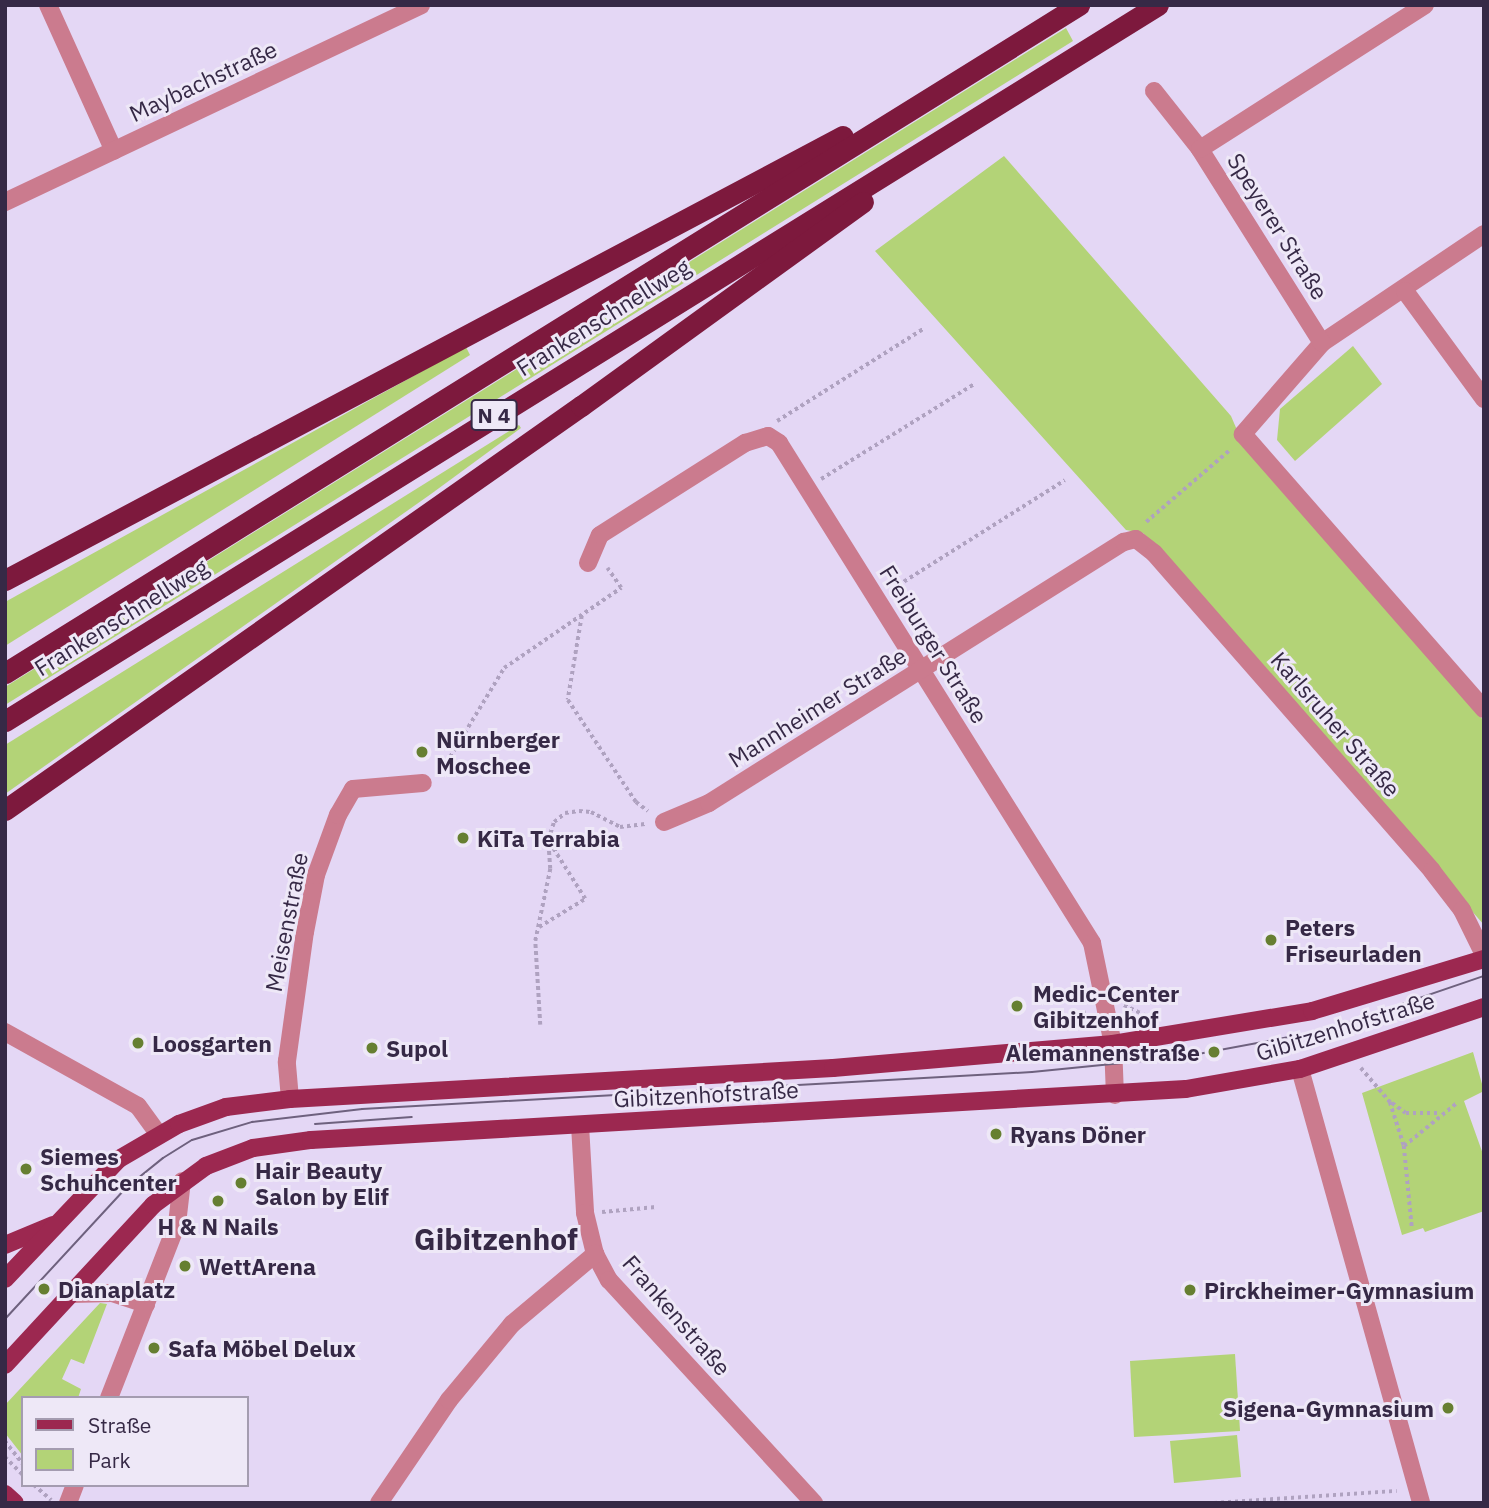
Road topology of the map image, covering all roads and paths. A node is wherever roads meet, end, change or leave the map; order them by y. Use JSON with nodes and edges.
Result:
{"nodes":[{"id":1,"x":48,"y":5,"type":"edge"},
{"id":2,"x":421,"y":5,"type":"edge"},
{"id":3,"x":1079,"y":5,"type":"edge"},
{"id":4,"x":1158,"y":5,"type":"edge"},
{"id":5,"x":1426,"y":5,"type":"edge"},
{"id":6,"x":945,"y":86,"type":"junction"},
{"id":7,"x":1154,"y":91,"type":"dead end"},
{"id":8,"x":984,"y":112,"type":"junction"},
{"id":9,"x":1200,"y":149,"type":"junction"},
{"id":10,"x":114,"y":151,"type":"junction"},
{"id":11,"x":5,"y":202,"type":"edge"},
{"id":12,"x":1484,"y":234,"type":"edge"},
{"id":13,"x":1405,"y":291,"type":"junction"},
{"id":14,"x":923,"y":329,"type":"dead end"},
{"id":15,"x":1322,"y":343,"type":"junction"},
{"id":16,"x":974,"y":384,"type":"dead end"},
{"id":17,"x":1484,"y":399,"type":"edge"},
{"id":18,"x":1243,"y":434,"type":"junction"},
{"id":19,"x":768,"y":436,"type":"junction"},
{"id":20,"x":1065,"y":480,"type":"dead end"},
{"id":21,"x":808,"y":487,"type":"junction"},
{"id":22,"x":1134,"y":539,"type":"junction"},
{"id":23,"x":588,"y":563,"type":"joint"},
{"id":24,"x":5,"y":580,"type":"edge"},
{"id":25,"x":876,"y":599,"type":"junction"},
{"id":26,"x":582,"y":615,"type":"junction"},
{"id":27,"x":921,"y":671,"type":"junction"},
{"id":28,"x":5,"y":673,"type":"edge"},
{"id":29,"x":1484,"y":709,"type":"edge"},
{"id":30,"x":5,"y":721,"type":"edge"},
{"id":31,"x":423,"y":783,"type":"joint"},
{"id":32,"x":5,"y":810,"type":"edge"},
{"id":33,"x":664,"y":822,"type":"junction"},
{"id":34,"x":548,"y":840,"type":"junction"},
{"id":35,"x":538,"y":927,"type":"junction"},
{"id":36,"x":1484,"y":957,"type":"edge"},
{"id":37,"x":1484,"y":1007,"type":"edge"},
{"id":38,"x":540,"y":1025,"type":"dead end"},
{"id":39,"x":5,"y":1032,"type":"edge"},
{"id":40,"x":1112,"y":1044,"type":"junction"},
{"id":41,"x":1350,"y":1055,"type":"junction"},
{"id":42,"x":1300,"y":1069,"type":"junction"},
{"id":43,"x":1115,"y":1095,"type":"junction"},
{"id":44,"x":290,"y":1099,"type":"junction"},
{"id":45,"x":1390,"y":1102,"type":"junction"},
{"id":46,"x":1457,"y":1103,"type":"dead end"},
{"id":47,"x":1443,"y":1113,"type":"junction"},
{"id":48,"x":580,"y":1125,"type":"junction"},
{"id":49,"x":158,"y":1134,"type":"junction"},
{"id":50,"x":1404,"y":1146,"type":"junction"},
{"id":51,"x":182,"y":1181,"type":"junction"},
{"id":52,"x":656,"y":1207,"type":"dead end"},
{"id":53,"x":626,"y":1209,"type":"dead end"},
{"id":54,"x":56,"y":1224,"type":"junction"},
{"id":55,"x":1412,"y":1228,"type":"dead end"},
{"id":56,"x":5,"y":1245,"type":"edge"},
{"id":57,"x":595,"y":1254,"type":"junction"},
{"id":58,"x":5,"y":1279,"type":"edge"},
{"id":59,"x":72,"y":1294,"type":"junction"},
{"id":60,"x":146,"y":1304,"type":"junction"},
{"id":61,"x":5,"y":1365,"type":"edge"},
{"id":62,"x":110,"y":1396,"type":"edge"},
{"id":63,"x":5,"y":1441,"type":"edge"},
{"id":64,"x":5,"y":1457,"type":"edge"},
{"id":65,"x":21,"y":1461,"type":"edge"},
{"id":66,"x":21,"y":1473,"type":"edge"},
{"id":67,"x":36,"y":1487,"type":"edge"},
{"id":68,"x":40,"y":1487,"type":"edge"},
{"id":69,"x":5,"y":1494,"type":"edge"},
{"id":70,"x":1419,"y":1496,"type":"edge"},
{"id":71,"x":15,"y":1503,"type":"edge"},
{"id":72,"x":379,"y":1503,"type":"edge"},
{"id":73,"x":814,"y":1503,"type":"edge"},
{"id":74,"x":1214,"y":1503,"type":"edge"}],
"edges":[{"from":1,"to":10,"type":"street"},
{"from":2,"to":10,"type":"street","name":"Maybachstraße"},
{"from":3,"to":6,"type":"highway","name":"Frankenschnellweg"},
{"from":4,"to":8,"type":"highway","name":"Frankenschnellweg"},
{"from":5,"to":9,"type":"street","name":"Speyerer Straße"},
{"from":6,"to":24,"type":"highway"},
{"from":6,"to":28,"type":"highway","name":"Frankenschnellweg","number":"N 4"},
{"from":7,"to":9,"type":"street"},
{"from":8,"to":30,"type":"highway","name":"Frankenschnellweg","number":"N 4"},
{"from":8,"to":32,"type":"highway"},
{"from":9,"to":15,"type":"street","name":"Speyerer Straße"},
{"from":10,"to":11,"type":"street","name":"Maybachstraße"},
{"from":12,"to":13,"type":"street"},
{"from":13,"to":15,"type":"street"},
{"from":13,"to":17,"type":"street"},
{"from":14,"to":19,"type":"path"},
{"from":15,"to":18,"type":"street"},
{"from":16,"to":21,"type":"path"},
{"from":18,"to":22,"type":"path"},
{"from":18,"to":29,"type":"street"},
{"from":19,"to":21,"type":"street","name":"Freiburger Straße"},
{"from":19,"to":23,"type":"street"},
{"from":20,"to":25,"type":"path"},
{"from":21,"to":25,"type":"street","name":"Freiburger Straße"},
{"from":22,"to":27,"type":"street","name":"Mannheimer Straße"},
{"from":22,"to":36,"type":"street","name":"Karlsruher Straße"},
{"from":23,"to":26,"type":"path"},
{"from":25,"to":27,"type":"street","name":"Freiburger Straße"},
{"from":26,"to":31,"type":"path"},
{"from":26,"to":33,"type":"path"},
{"from":27,"to":33,"type":"street","name":"Mannheimer Straße"},
{"from":27,"to":40,"type":"street","name":"Freiburger Straße"},
{"from":31,"to":44,"type":"street","name":"Meisenstraße"},
{"from":33,"to":34,"type":"path"},
{"from":34,"to":35,"type":"path"},
{"from":34,"to":35,"type":"path"},
{"from":35,"to":38,"type":"path"},
{"from":36,"to":40,"type":"main road","name":"Gibitzenhofstraße"},
{"from":37,"to":41,"type":"main road","name":"Gibitzenhofstraße"},
{"from":39,"to":49,"type":"street"},
{"from":40,"to":43,"type":"street","name":"Freiburger Straße"},
{"from":40,"to":44,"type":"main road","name":"Gibitzenhofstraße"},
{"from":41,"to":42,"type":"main road","name":"Gibitzenhofstraße"},
{"from":41,"to":45,"type":"path"},
{"from":42,"to":43,"type":"main road","name":"Gibitzenhofstraße"},
{"from":42,"to":70,"type":"street"},
{"from":43,"to":48,"type":"main road","name":"Gibitzenhofstraße"},
{"from":44,"to":49,"type":"main road","name":"Gibitzenhofstraße"},
{"from":45,"to":47,"type":"path"},
{"from":45,"to":50,"type":"path"},
{"from":46,"to":47,"type":"path"},
{"from":47,"to":50,"type":"path"},
{"from":48,"to":51,"type":"main road","name":"Gibitzenhofstraße"},
{"from":48,"to":57,"type":"street","name":"Frankenstraße"},
{"from":49,"to":54,"type":"main road","name":"Gibitzenhofstraße"},
{"from":50,"to":55,"type":"path"},
{"from":51,"to":59,"type":"main road","name":"Gibitzenhofstraße"},
{"from":51,"to":60,"type":"street"},
{"from":52,"to":53,"type":"path"},
{"from":54,"to":56,"type":"main road"},
{"from":54,"to":58,"type":"main road","name":"Gibitzenhofstraße"},
{"from":57,"to":72,"type":"street"},
{"from":57,"to":73,"type":"street","name":"Frankenstraße"},
{"from":59,"to":60,"type":"street"},
{"from":59,"to":61,"type":"main road","name":"Gibitzenhofstraße"},
{"from":60,"to":62,"type":"street"},
{"from":63,"to":65,"type":"path"},
{"from":64,"to":66,"type":"path"},
{"from":67,"to":68,"type":"path"},
{"from":69,"to":71,"type":"main road"},
{"from":70,"to":74,"type":"path"}]}
